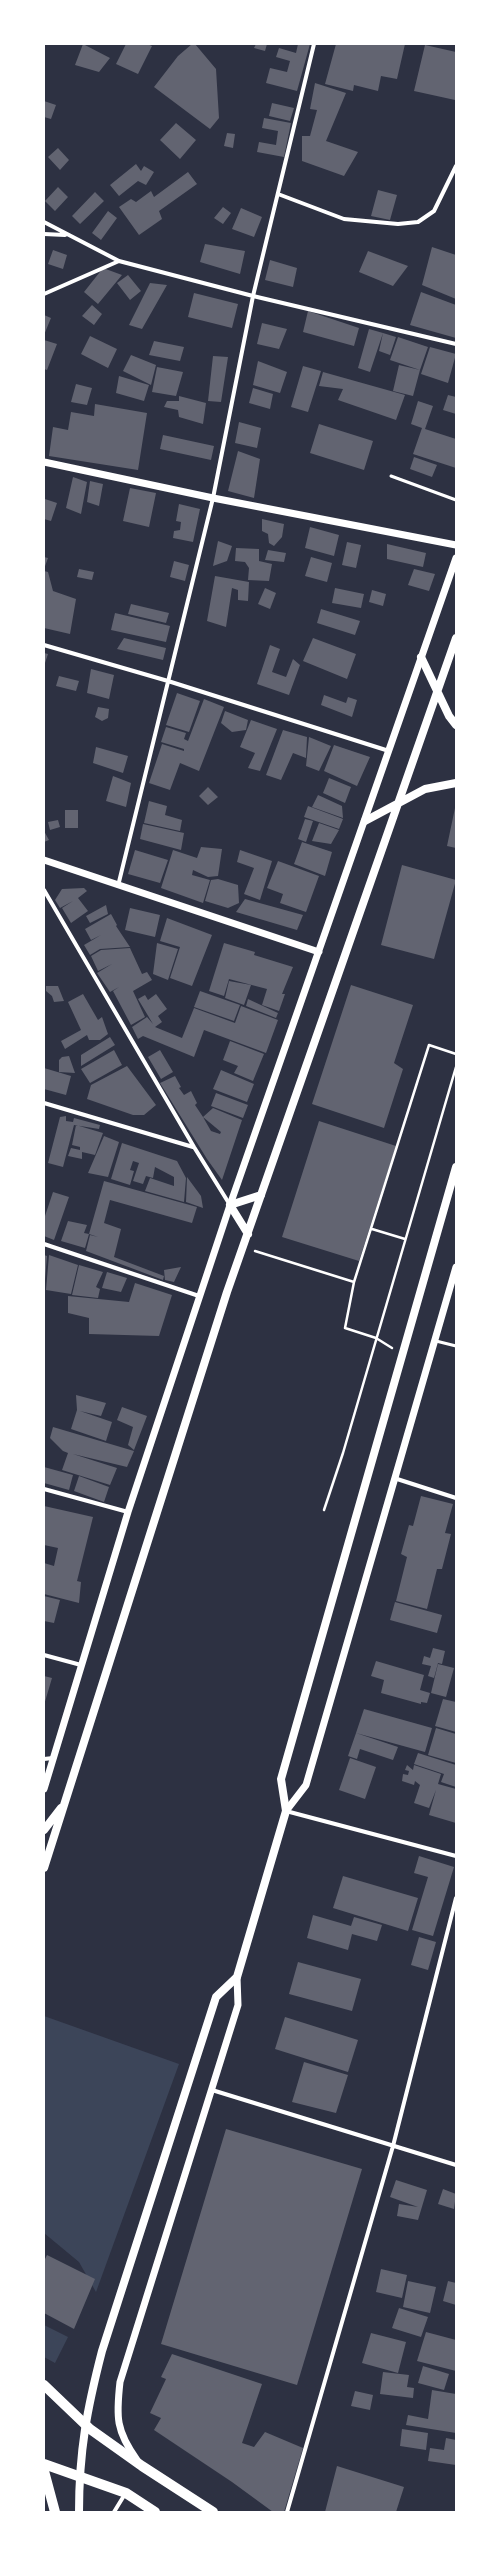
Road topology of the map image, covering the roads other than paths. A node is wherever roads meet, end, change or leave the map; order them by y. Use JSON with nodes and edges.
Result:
{"nodes":[{"id":1,"x":314,"y":44,"type":"edge"},
{"id":2,"x":456,"y":166,"type":"edge"},
{"id":3,"x":278,"y":194,"type":"junction"},
{"id":4,"x":44,"y":222,"type":"edge"},
{"id":5,"x":44,"y":234,"type":"edge"},
{"id":6,"x":67,"y":236,"type":"junction"},
{"id":7,"x":119,"y":260,"type":"junction"},
{"id":8,"x":44,"y":294,"type":"edge"},
{"id":9,"x":253,"y":296,"type":"junction"},
{"id":10,"x":456,"y":344,"type":"edge"},
{"id":11,"x":44,"y":462,"type":"edge"},
{"id":12,"x":391,"y":476,"type":"dead end"},
{"id":13,"x":213,"y":498,"type":"junction"},
{"id":14,"x":456,"y":500,"type":"edge"},
{"id":15,"x":456,"y":545,"type":"edge"},
{"id":16,"x":456,"y":558,"type":"edge"},
{"id":17,"x":456,"y":638,"type":"edge"},
{"id":18,"x":44,"y":645,"type":"edge"},
{"id":19,"x":421,"y":657,"type":"junction"},
{"id":20,"x":168,"y":681,"type":"junction"},
{"id":21,"x":438,"y":690,"type":"junction"},
{"id":22,"x":456,"y":725,"type":"edge"},
{"id":23,"x":389,"y":751,"type":"junction"},
{"id":24,"x":456,"y":782,"type":"edge"},
{"id":25,"x":399,"y":803,"type":"junction"},
{"id":26,"x":365,"y":821,"type":"junction"},
{"id":27,"x":44,"y":860,"type":"edge"},
{"id":28,"x":118,"y":886,"type":"junction"},
{"id":29,"x":44,"y":890,"type":"edge"},
{"id":30,"x":319,"y":952,"type":"junction"},
{"id":31,"x":44,"y":1103,"type":"edge"},
{"id":32,"x":194,"y":1147,"type":"junction"},
{"id":33,"x":456,"y":1167,"type":"edge"},
{"id":34,"x":261,"y":1195,"type":"junction"},
{"id":35,"x":230,"y":1205,"type":"junction"},
{"id":36,"x":248,"y":1234,"type":"junction"},
{"id":37,"x":44,"y":1244,"type":"edge"},
{"id":38,"x":456,"y":1267,"type":"edge"},
{"id":39,"x":199,"y":1296,"type":"junction"},
{"id":40,"x":436,"y":1341,"type":"junction"},
{"id":41,"x":456,"y":1346,"type":"edge"},
{"id":42,"x":394,"y":1478,"type":"junction"},
{"id":43,"x":44,"y":1489,"type":"edge"},
{"id":44,"x":456,"y":1498,"type":"edge"},
{"id":45,"x":128,"y":1512,"type":"junction"},
{"id":46,"x":44,"y":1655,"type":"edge"},
{"id":47,"x":81,"y":1665,"type":"junction"},
{"id":48,"x":53,"y":1758,"type":"junction"},
{"id":49,"x":44,"y":1759,"type":"edge"},
{"id":50,"x":44,"y":1789,"type":"edge"},
{"id":51,"x":65,"y":1802,"type":"junction"},
{"id":52,"x":286,"y":1811,"type":"junction"},
{"id":53,"x":44,"y":1830,"type":"edge"},
{"id":54,"x":456,"y":1856,"type":"edge"},
{"id":55,"x":44,"y":1868,"type":"edge"},
{"id":56,"x":456,"y":1898,"type":"edge"},
{"id":57,"x":237,"y":1977,"type":"junction"},
{"id":58,"x":212,"y":2090,"type":"junction"},
{"id":59,"x":393,"y":2146,"type":"junction"},
{"id":60,"x":456,"y":2164,"type":"edge"},
{"id":61,"x":44,"y":2385,"type":"edge"},
{"id":62,"x":44,"y":2464,"type":"edge"},
{"id":63,"x":142,"y":2466,"type":"junction"},
{"id":64,"x":44,"y":2471,"type":"edge"},
{"id":65,"x":126,"y":2493,"type":"junction"},
{"id":66,"x":114,"y":2511,"type":"edge"},
{"id":67,"x":55,"y":2512,"type":"edge"},
{"id":68,"x":79,"y":2512,"type":"edge"},
{"id":69,"x":108,"y":2512,"type":"edge"},
{"id":70,"x":155,"y":2512,"type":"edge"},
{"id":71,"x":213,"y":2512,"type":"edge"},
{"id":72,"x":287,"y":2512,"type":"edge"}],
"edges":[{"from":1,"to":3,"type":"street"},
{"from":2,"to":3,"type":"street"},
{"from":3,"to":9,"type":"street"},
{"from":4,"to":6,"type":"street"},
{"from":5,"to":6,"type":"street"},
{"from":6,"to":7,"type":"street"},
{"from":7,"to":8,"type":"street"},
{"from":7,"to":9,"type":"street"},
{"from":9,"to":10,"type":"street"},
{"from":9,"to":13,"type":"street"},
{"from":11,"to":13,"type":"street"},
{"from":12,"to":14,"type":"lane"},
{"from":13,"to":15,"type":"street"},
{"from":13,"to":20,"type":"street"},
{"from":16,"to":19,"type":"street"},
{"from":17,"to":21,"type":"main road"},
{"from":18,"to":20,"type":"street"},
{"from":19,"to":21,"type":"main road"},
{"from":19,"to":23,"type":"street"},
{"from":20,"to":23,"type":"street"},
{"from":20,"to":28,"type":"street"},
{"from":21,"to":22,"type":"main road"},
{"from":21,"to":25,"type":"main road"},
{"from":23,"to":26,"type":"street"},
{"from":24,"to":25,"type":"main road"},
{"from":25,"to":26,"type":"main road"},
{"from":25,"to":34,"type":"main road"},
{"from":26,"to":30,"type":"street"},
{"from":27,"to":28,"type":"street"},
{"from":28,"to":30,"type":"street"},
{"from":29,"to":32,"type":"street"},
{"from":30,"to":35,"type":"street"},
{"from":31,"to":32,"type":"street"},
{"from":32,"to":35,"type":"street"},
{"from":33,"to":52,"type":"main road"},
{"from":34,"to":35,"type":"main road"},
{"from":34,"to":36,"type":"main road"},
{"from":35,"to":36,"type":"main road"},
{"from":35,"to":39,"type":"street"},
{"from":36,"to":51,"type":"main road"},
{"from":37,"to":39,"type":"street"},
{"from":38,"to":40,"type":"street"},
{"from":39,"to":45,"type":"street"},
{"from":40,"to":41,"type":"lane"},
{"from":40,"to":42,"type":"street"},
{"from":42,"to":44,"type":"street"},
{"from":42,"to":52,"type":"street"},
{"from":43,"to":45,"type":"street"},
{"from":45,"to":47,"type":"street"},
{"from":46,"to":47,"type":"street"},
{"from":47,"to":48,"type":"street"},
{"from":48,"to":49,"type":"street"},
{"from":48,"to":50,"type":"street"},
{"from":51,"to":53,"type":"main road"},
{"from":51,"to":55,"type":"main road"},
{"from":52,"to":54,"type":"street"},
{"from":52,"to":57,"type":"main road"},
{"from":56,"to":59,"type":"street"},
{"from":57,"to":58,"type":"street"},
{"from":57,"to":68,"type":"main road"},
{"from":58,"to":59,"type":"street"},
{"from":58,"to":63,"type":"street"},
{"from":59,"to":60,"type":"street"},
{"from":59,"to":72,"type":"street"},
{"from":61,"to":63,"type":"main road"},
{"from":62,"to":65,"type":"main road"},
{"from":63,"to":71,"type":"main road"},
{"from":64,"to":67,"type":"main road"},
{"from":65,"to":66,"type":"street"},
{"from":65,"to":70,"type":"main road"},
{"from":66,"to":69,"type":"street"}]}
